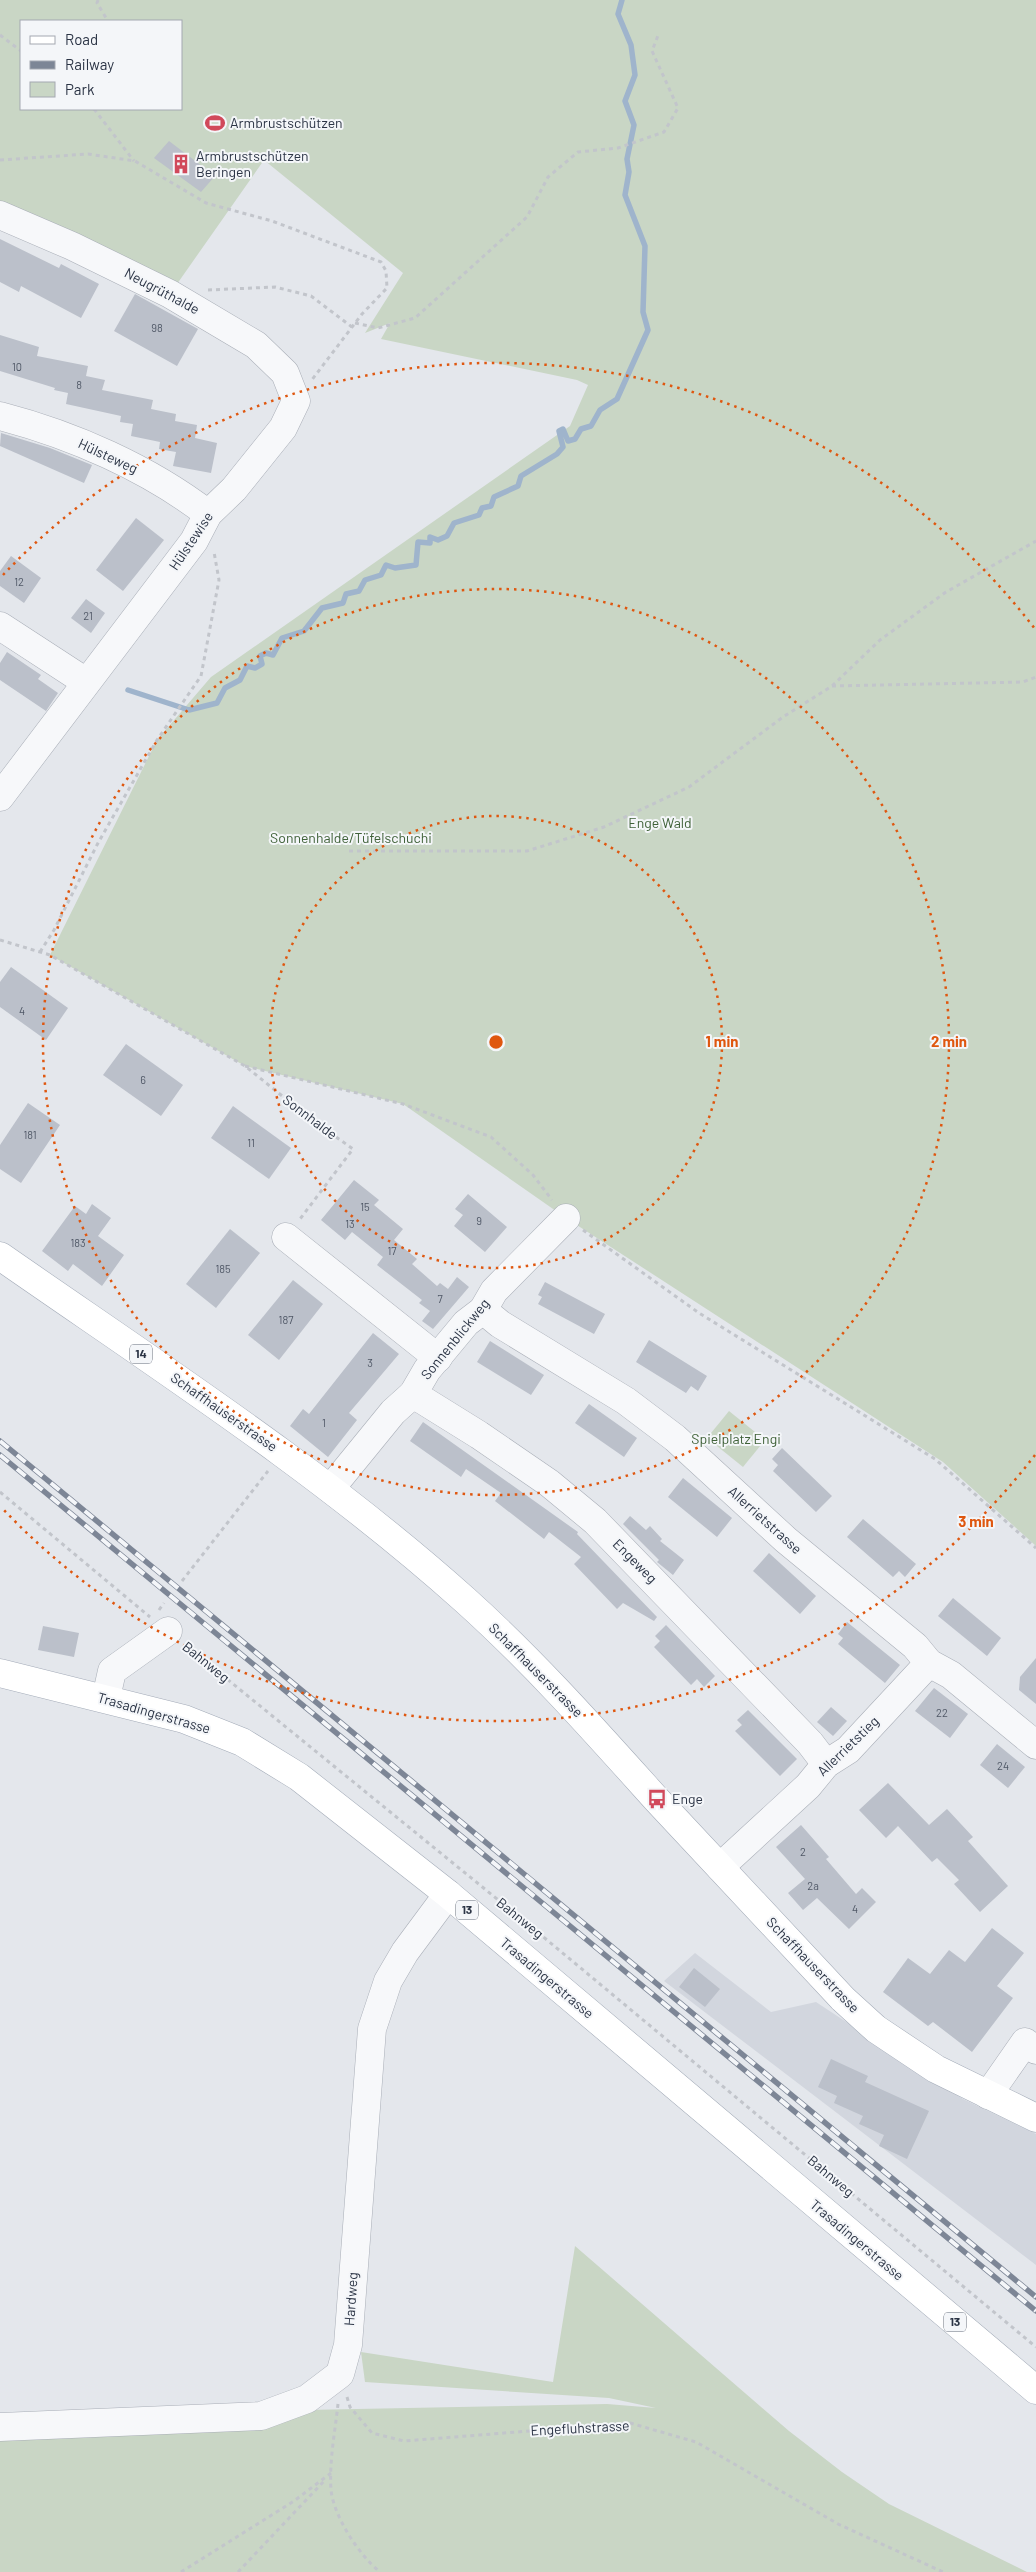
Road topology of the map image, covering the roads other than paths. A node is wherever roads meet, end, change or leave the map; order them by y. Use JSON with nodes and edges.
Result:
{"nodes":[{"id":1,"x":0,"y":215,"type":"edge"},
{"id":2,"x":296,"y":401,"type":"joint"},
{"id":3,"x":0,"y":416,"type":"edge"},
{"id":4,"x":208,"y":514,"type":"junction"},
{"id":5,"x":0,"y":626,"type":"edge"},
{"id":6,"x":86,"y":682,"type":"junction"},
{"id":7,"x":3,"y":787,"type":"edge"},
{"id":8,"x":566,"y":1218,"type":"road end"},
{"id":9,"x":286,"y":1237,"type":"road end"},
{"id":10,"x":0,"y":1256,"type":"edge"},
{"id":11,"x":483,"y":1310,"type":"junction"},
{"id":12,"x":438,"y":1358,"type":"junction"},
{"id":13,"x":413,"y":1394,"type":"junction"},
{"id":14,"x":331,"y":1488,"type":"junction"},
{"id":15,"x":168,"y":1631,"type":"road end"},
{"id":16,"x":929,"y":1663,"type":"junction"},
{"id":17,"x":0,"y":1673,"type":"edge"},
{"id":18,"x":106,"y":1698,"type":"junction"},
{"id":19,"x":1036,"y":1745,"type":"edge"},
{"id":20,"x":826,"y":1764,"type":"junction"},
{"id":21,"x":720,"y":1867,"type":"junction"},
{"id":22,"x":448,"y":1894,"type":"junction"},
{"id":23,"x":1036,"y":2050,"type":"edge"},
{"id":24,"x":988,"y":2095,"type":"junction"},
{"id":25,"x":1036,"y":2118,"type":"edge"},
{"id":26,"x":1036,"y":2390,"type":"edge"},
{"id":27,"x":0,"y":2427,"type":"edge"}],
"edges":[{"from":1,"to":2,"type":"street","name":"Neugrüthalde"},
{"from":2,"to":4,"type":"street","name":"Hülstewise"},
{"from":3,"to":4,"type":"street","name":"Hülsteweg"},
{"from":4,"to":6,"type":"street","name":"Hülstewise"},
{"from":5,"to":6,"type":"street"},
{"from":6,"to":7,"type":"street","name":"Hülstewise"},
{"from":8,"to":11,"type":"street","name":"Sonnenblickweg"},
{"from":9,"to":12,"type":"street"},
{"from":10,"to":14,"type":"main road","name":"Schaffhauserstrasse","number":"14"},
{"from":11,"to":12,"type":"street","name":"Sonnenblickweg"},
{"from":11,"to":16,"type":"street","name":"Allerrietstrasse"},
{"from":12,"to":13,"type":"street","name":"Sonnenblickweg"},
{"from":13,"to":14,"type":"street","name":"Sonnenblickweg"},
{"from":13,"to":20,"type":"street","name":"Engeweg"},
{"from":14,"to":21,"type":"main road","name":"Schaffhauserstrasse","number":"14"},
{"from":15,"to":18,"type":"street"},
{"from":16,"to":19,"type":"street","name":"Allerrietstrasse"},
{"from":16,"to":20,"type":"street","name":"Allerrietstieg"},
{"from":17,"to":18,"type":"main road","name":"Trasadingerstrasse","number":"13"},
{"from":18,"to":22,"type":"main road","name":"Trasadingerstrasse","number":"13"},
{"from":20,"to":21,"type":"street","name":"Allerrietstieg"},
{"from":21,"to":24,"type":"main road","name":"Schaffhauserstrasse","number":"14"},
{"from":22,"to":26,"type":"main road","name":"Trasadingerstrasse","number":"13"},
{"from":22,"to":27,"type":"street","name":"Hardweg"},
{"from":23,"to":24,"type":"street"},
{"from":24,"to":25,"type":"main road","name":"Schaffhauserstrasse","number":"14"}]}
